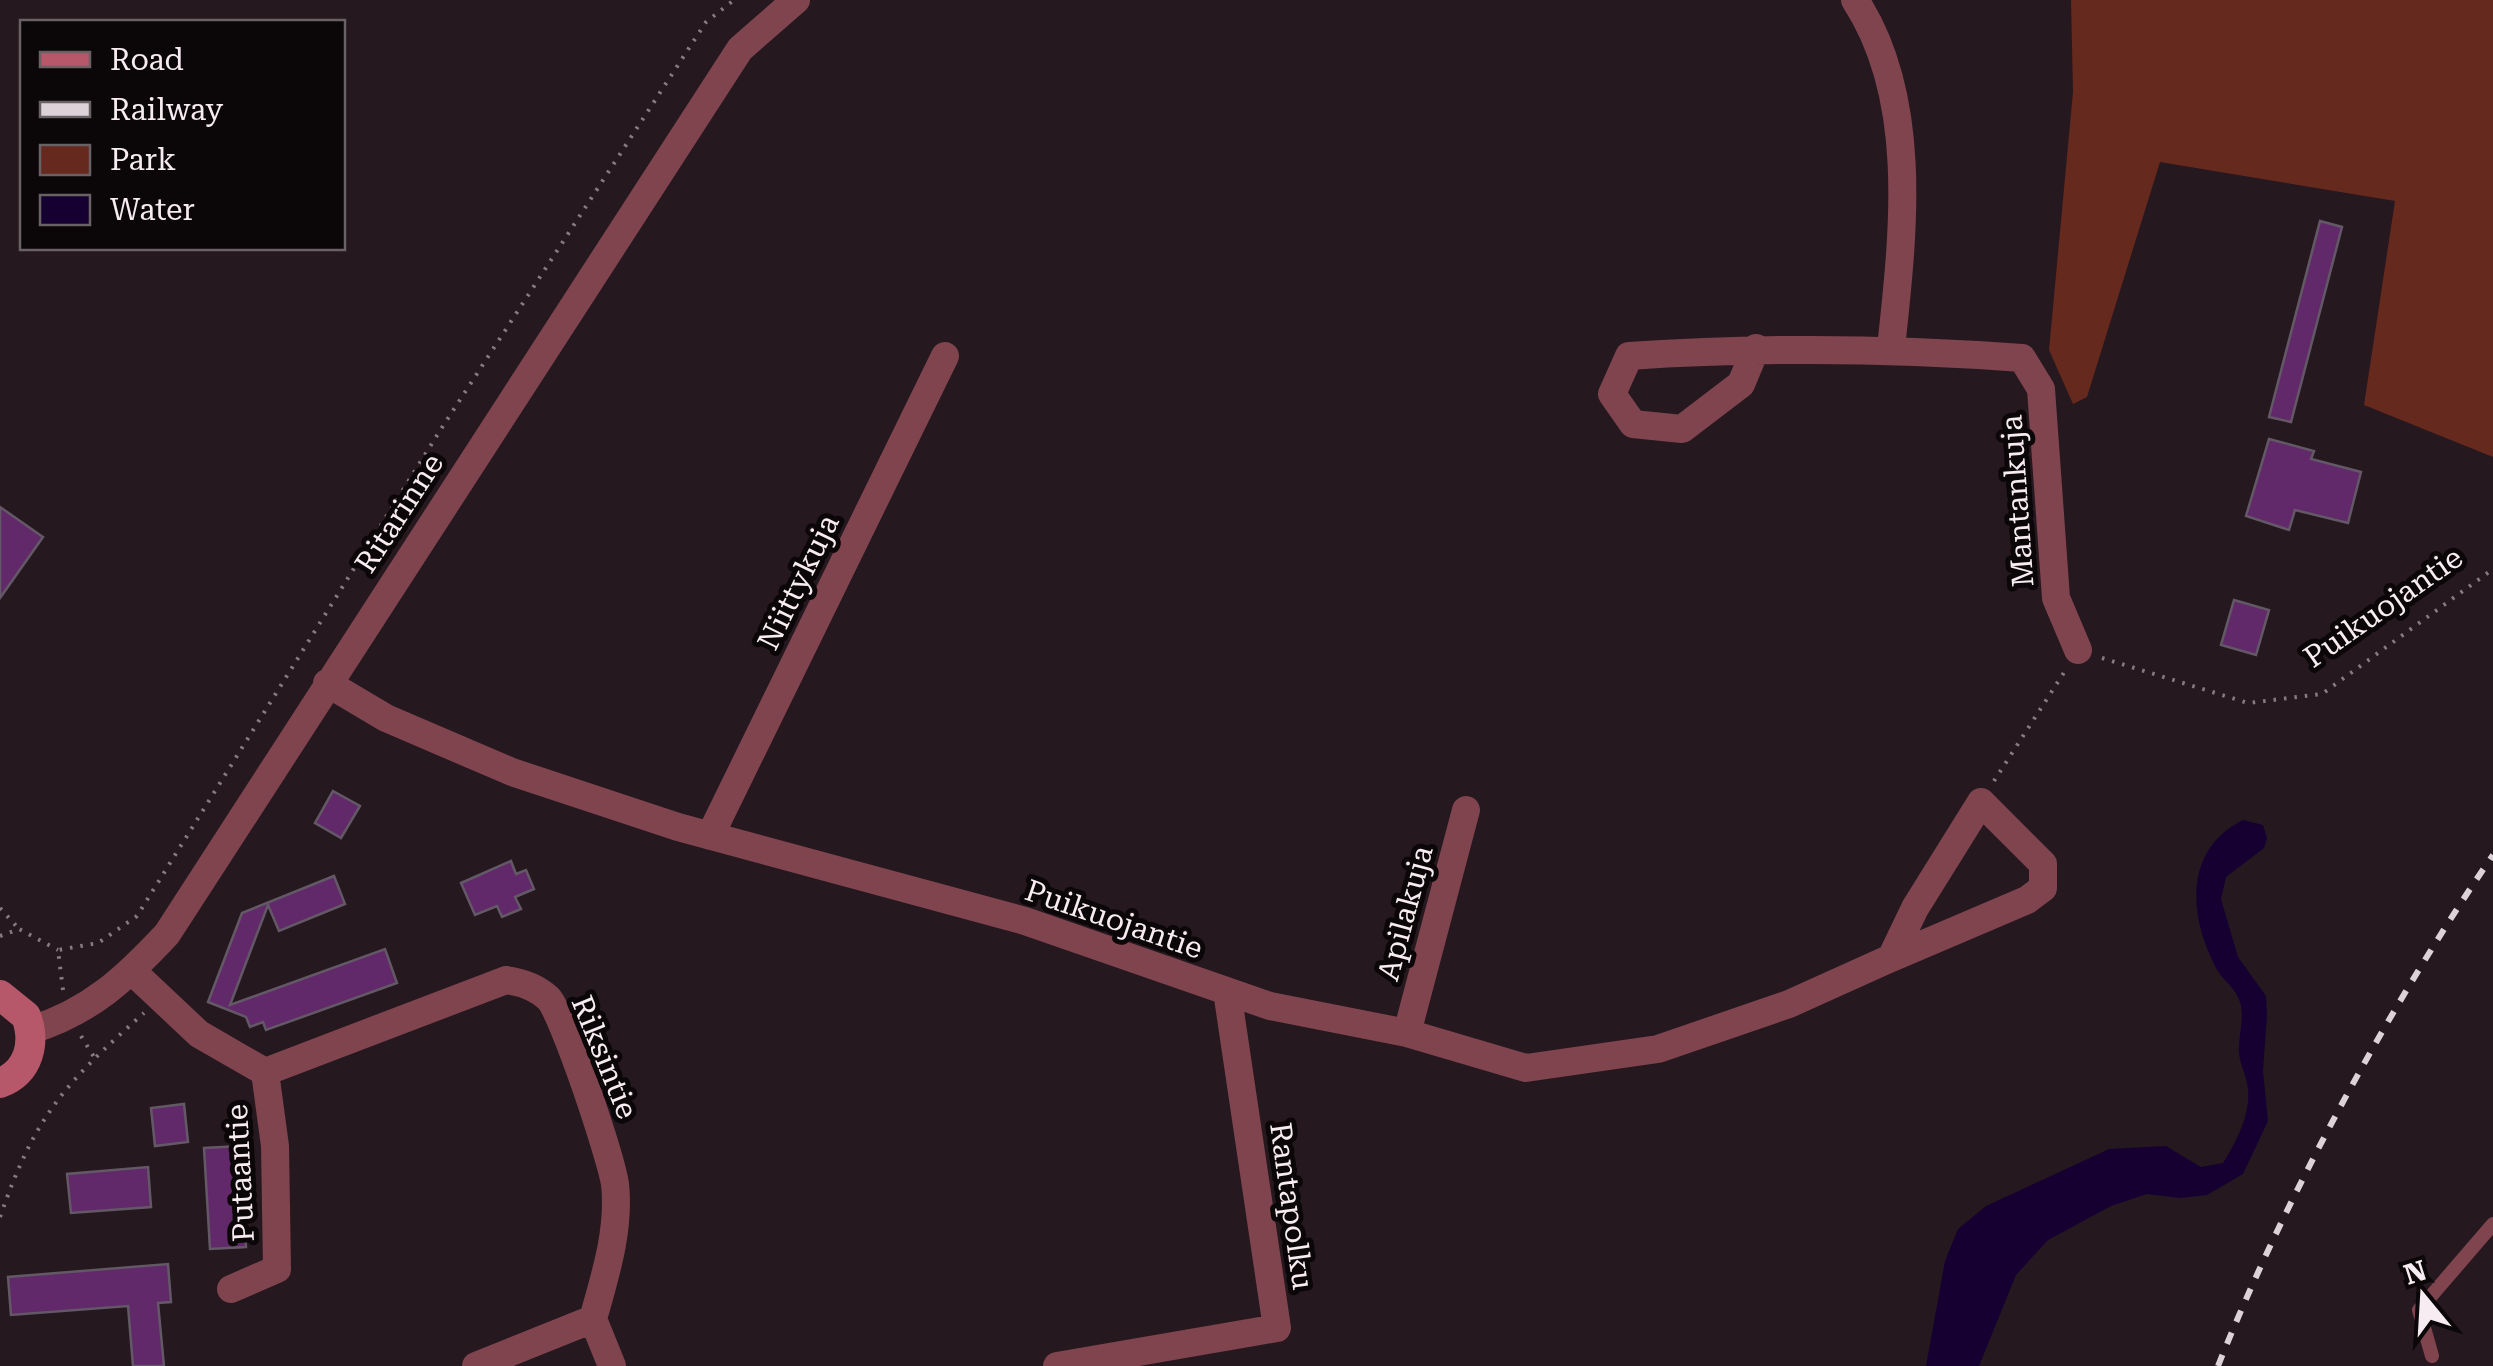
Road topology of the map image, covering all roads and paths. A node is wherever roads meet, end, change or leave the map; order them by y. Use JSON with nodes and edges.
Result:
{"nodes":[{"id":1,"x":734,"y":0,"type":"edge"},
{"id":2,"x":796,"y":0,"type":"edge"},
{"id":3,"x":1855,"y":0,"type":"edge"},
{"id":4,"x":1756,"y":348,"type":"junction"},
{"id":5,"x":1891,"y":348,"type":"junction"},
{"id":6,"x":944,"y":356,"type":"dead end"},
{"id":7,"x":2493,"y":569,"type":"edge"},
{"id":8,"x":2078,"y":650,"type":"junction"},
{"id":9,"x":328,"y":683,"type":"junction"},
{"id":10,"x":1981,"y":802,"type":"junction"},
{"id":11,"x":1466,"y":810,"type":"dead end"},
{"id":12,"x":710,"y":836,"type":"junction"},
{"id":13,"x":0,"y":908,"type":"edge"},
{"id":14,"x":18,"y":929,"type":"junction"},
{"id":15,"x":0,"y":936,"type":"edge"},
{"id":16,"x":58,"y":950,"type":"junction"},
{"id":17,"x":1891,"y":958,"type":"junction"},
{"id":18,"x":132,"y":971,"type":"junction"},
{"id":19,"x":1227,"y":991,"type":"junction"},
{"id":20,"x":0,"y":996,"type":"edge"},
{"id":21,"x":158,"y":1000,"type":"junction"},
{"id":22,"x":71,"y":1018,"type":"junction"},
{"id":23,"x":31,"y":1030,"type":"junction"},
{"id":24,"x":1408,"y":1033,"type":"junction"},
{"id":25,"x":94,"y":1057,"type":"junction"},
{"id":26,"x":265,"y":1072,"type":"junction"},
{"id":27,"x":0,"y":1083,"type":"edge"},
{"id":28,"x":0,"y":1218,"type":"edge"},
{"id":29,"x":2493,"y":1224,"type":"edge"},
{"id":30,"x":231,"y":1290,"type":"dead end"},
{"id":31,"x":592,"y":1319,"type":"junction"},
{"id":32,"x":2432,"y":1356,"type":"dead end"},
{"id":33,"x":476,"y":1366,"type":"edge"},
{"id":34,"x":612,"y":1366,"type":"edge"},
{"id":35,"x":1057,"y":1366,"type":"edge"}],
"edges":[{"from":1,"to":16,"type":"path"},
{"from":2,"to":9,"type":"street","name":"Ritarinne"},
{"from":3,"to":5,"type":"street"},
{"from":4,"to":4,"type":"street","name":"Mantankuja"},
{"from":4,"to":5,"type":"street","name":"Mantankuja"},
{"from":5,"to":8,"type":"street","name":"Mantankuja"},
{"from":6,"to":12,"type":"street","name":"Niittykuja"},
{"from":7,"to":8,"type":"path","name":"Puikuojantie"},
{"from":8,"to":10,"type":"path"},
{"from":9,"to":12,"type":"street","name":"Puikuojantie"},
{"from":9,"to":18,"type":"street","name":"Ritarinne"},
{"from":10,"to":17,"type":"street"},
{"from":10,"to":17,"type":"street","name":"Puikuojantie"},
{"from":11,"to":24,"type":"street","name":"Apilakuja"},
{"from":12,"to":19,"type":"street","name":"Puikuojantie"},
{"from":13,"to":14,"type":"path"},
{"from":14,"to":15,"type":"path"},
{"from":14,"to":16,"type":"path"},
{"from":16,"to":22,"type":"path"},
{"from":17,"to":24,"type":"street","name":"Puikuojantie"},
{"from":18,"to":21,"type":"street","name":"Putaantie"},
{"from":18,"to":22,"type":"street","name":"Ritarinne"},
{"from":19,"to":24,"type":"street","name":"Puikuojantie"},
{"from":19,"to":35,"type":"street","name":"Rantapolku"},
{"from":20,"to":23,"type":"main road"},
{"from":21,"to":25,"type":"path"},
{"from":21,"to":26,"type":"street","name":"Putaantie"},
{"from":22,"to":23,"type":"street","name":"Ritarinne"},
{"from":22,"to":25,"type":"path"},
{"from":23,"to":27,"type":"main road"},
{"from":25,"to":28,"type":"path"},
{"from":26,"to":30,"type":"street","name":"Putaantie"},
{"from":26,"to":31,"type":"street","name":"Riksintie"},
{"from":29,"to":32,"type":"lane"},
{"from":31,"to":33,"type":"street"},
{"from":31,"to":34,"type":"street"}]}
